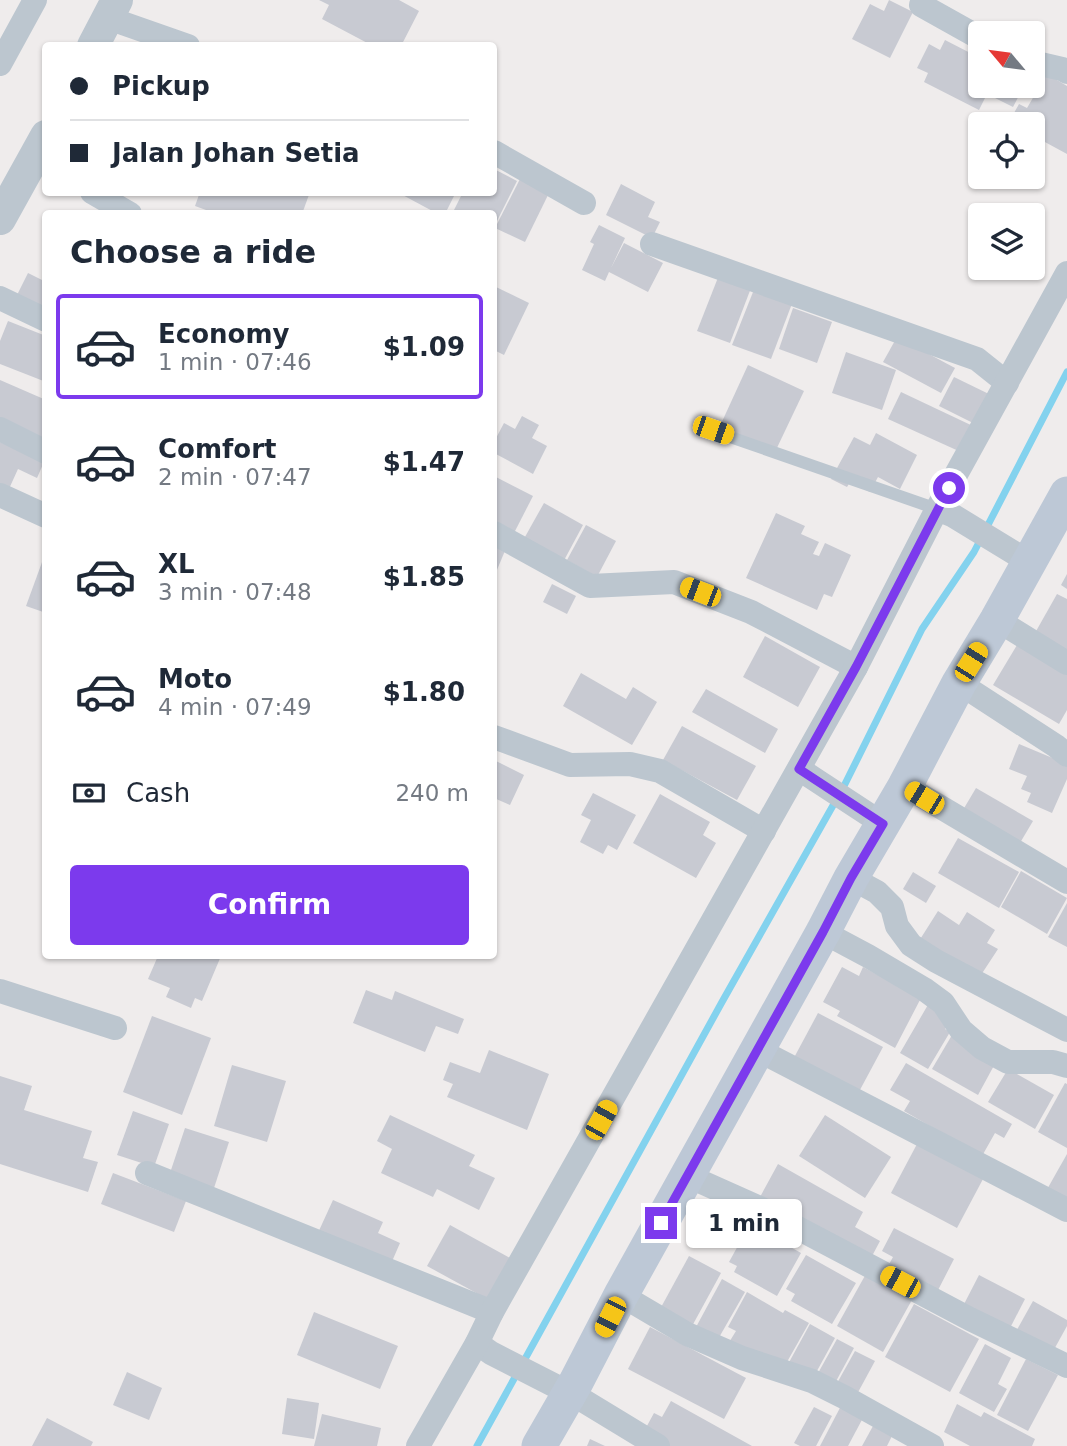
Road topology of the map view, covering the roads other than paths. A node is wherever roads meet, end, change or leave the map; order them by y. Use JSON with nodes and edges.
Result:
{"nodes":[{"id":1,"x":36,"y":0,"type":"edge"},
{"id":2,"x":920,"y":5,"type":"dead end"},
{"id":3,"x":113,"y":9,"type":"edge"},
{"id":4,"x":968,"y":31,"type":"edge"},
{"id":5,"x":95,"y":42,"type":"edge"},
{"id":6,"x":180,"y":42,"type":"edge"},
{"id":7,"x":0,"y":64,"type":"edge"},
{"id":8,"x":1045,"y":65,"type":"edge"},
{"id":9,"x":1067,"y":72,"type":"edge"},
{"id":10,"x":497,"y":154,"type":"edge"},
{"id":11,"x":42,"y":157,"type":"edge"},
{"id":12,"x":99,"y":196,"type":"edge"},
{"id":13,"x":584,"y":203,"type":"dead end"},
{"id":14,"x":123,"y":210,"type":"edge"},
{"id":15,"x":0,"y":218,"type":"edge"},
{"id":16,"x":652,"y":244,"type":"dead end"},
{"id":17,"x":1067,"y":273,"type":"edge"},
{"id":18,"x":0,"y":298,"type":"edge"},
{"id":19,"x":42,"y":318,"type":"edge"},
{"id":20,"x":1007,"y":383,"type":"junction"},
{"id":21,"x":0,"y":429,"type":"edge"},
{"id":22,"x":713,"y":430,"type":"dead end"},
{"id":23,"x":42,"y":450,"type":"edge"},
{"id":24,"x":1067,"y":494,"type":"edge"},
{"id":25,"x":0,"y":495,"type":"edge"},
{"id":26,"x":944,"y":512,"type":"junction"},
{"id":27,"x":42,"y":514,"type":"edge"},
{"id":28,"x":1058,"y":531,"type":"edge"},
{"id":29,"x":497,"y":535,"type":"edge"},
{"id":30,"x":1017,"y":555,"type":"junction"},
{"id":31,"x":997,"y":620,"type":"junction"},
{"id":32,"x":1067,"y":663,"type":"edge"},
{"id":33,"x":856,"y":667,"type":"junction"},
{"id":34,"x":959,"y":683,"type":"junction"},
{"id":35,"x":497,"y":738,"type":"edge"},
{"id":36,"x":1067,"y":755,"type":"edge"},
{"id":37,"x":807,"y":775,"type":"junction"},
{"id":38,"x":905,"y":786,"type":"junction"},
{"id":39,"x":873,"y":817,"type":"junction"},
{"id":40,"x":764,"y":831,"type":"junction"},
{"id":41,"x":851,"y":878,"type":"junction"},
{"id":42,"x":1067,"y":882,"type":"edge"},
{"id":43,"x":823,"y":932,"type":"junction"},
{"id":44,"x":0,"y":991,"type":"edge"},
{"id":45,"x":115,"y":1028,"type":"dead end"},
{"id":46,"x":1067,"y":1030,"type":"edge"},
{"id":47,"x":766,"y":1054,"type":"junction"},
{"id":48,"x":1067,"y":1066,"type":"edge"},
{"id":49,"x":147,"y":1173,"type":"dead end"},
{"id":50,"x":688,"y":1176,"type":"junction"},
{"id":51,"x":1067,"y":1210,"type":"edge"},
{"id":52,"x":621,"y":1295,"type":"junction"},
{"id":53,"x":492,"y":1312,"type":"junction"},
{"id":54,"x":484,"y":1348,"type":"junction"},
{"id":55,"x":1067,"y":1366,"type":"edge"},
{"id":56,"x":569,"y":1393,"type":"junction"},
{"id":57,"x":418,"y":1446,"type":"edge"},
{"id":58,"x":539,"y":1446,"type":"edge"},
{"id":59,"x":658,"y":1446,"type":"edge"},
{"id":60,"x":932,"y":1446,"type":"edge"}],
"edges":[{"from":1,"to":7,"type":"street"},
{"from":2,"to":4,"type":"street"},
{"from":3,"to":5,"type":"street"},
{"from":3,"to":6,"type":"street"},
{"from":8,"to":9,"type":"street"},
{"from":10,"to":13,"type":"street"},
{"from":11,"to":15,"type":"street"},
{"from":12,"to":14,"type":"street"},
{"from":16,"to":20,"type":"street"},
{"from":17,"to":20,"type":"street"},
{"from":18,"to":19,"type":"street"},
{"from":20,"to":26,"type":"street"},
{"from":21,"to":23,"type":"street"},
{"from":22,"to":26,"type":"lane"},
{"from":24,"to":28,"type":"main road"},
{"from":25,"to":27,"type":"street"},
{"from":26,"to":30,"type":"street"},
{"from":26,"to":33,"type":"street"},
{"from":28,"to":30,"type":"main road"},
{"from":29,"to":33,"type":"street"},
{"from":30,"to":31,"type":"main road"},
{"from":31,"to":32,"type":"street"},
{"from":31,"to":34,"type":"main road"},
{"from":33,"to":37,"type":"street"},
{"from":34,"to":36,"type":"street"},
{"from":34,"to":38,"type":"main road"},
{"from":35,"to":40,"type":"street"},
{"from":37,"to":39,"type":"street"},
{"from":37,"to":40,"type":"street"},
{"from":38,"to":39,"type":"main road"},
{"from":38,"to":42,"type":"street"},
{"from":39,"to":41,"type":"main road"},
{"from":40,"to":53,"type":"street"},
{"from":41,"to":43,"type":"main road"},
{"from":41,"to":46,"type":"street"},
{"from":43,"to":47,"type":"main road"},
{"from":43,"to":48,"type":"street"},
{"from":44,"to":45,"type":"street"},
{"from":47,"to":50,"type":"main road"},
{"from":47,"to":51,"type":"street"},
{"from":49,"to":53,"type":"street"},
{"from":50,"to":52,"type":"main road"},
{"from":50,"to":55,"type":"street"},
{"from":52,"to":56,"type":"main road"},
{"from":52,"to":60,"type":"street"},
{"from":53,"to":54,"type":"street"},
{"from":54,"to":56,"type":"street"},
{"from":54,"to":57,"type":"street"},
{"from":56,"to":58,"type":"main road"},
{"from":56,"to":59,"type":"street"}]}
